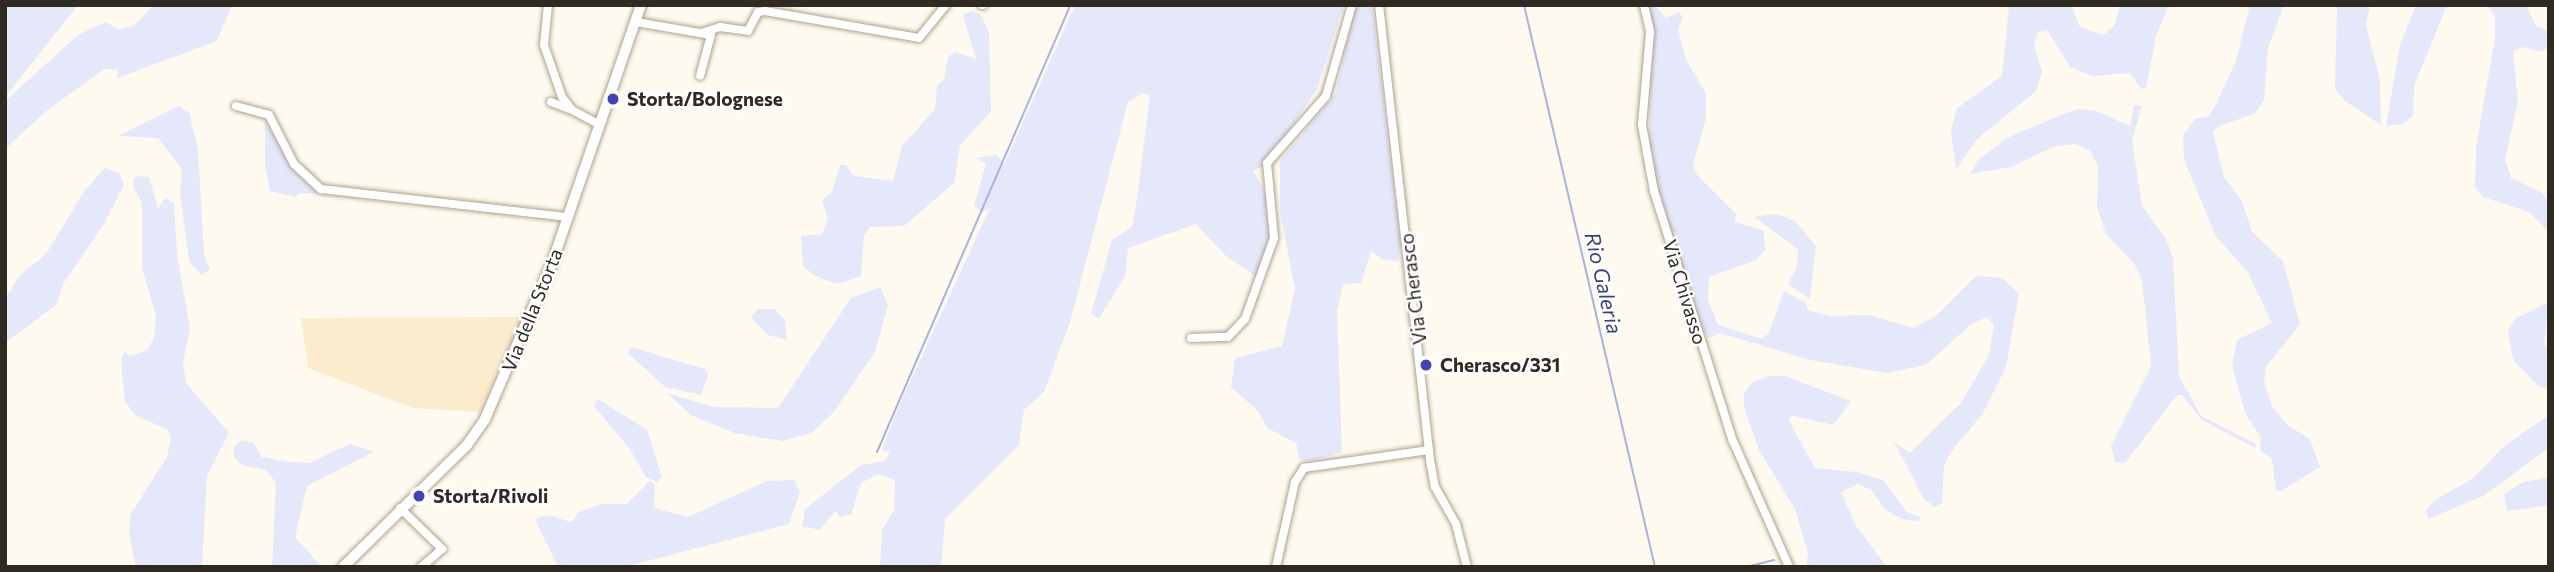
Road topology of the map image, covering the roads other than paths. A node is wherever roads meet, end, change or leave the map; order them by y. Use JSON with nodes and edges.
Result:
{"nodes":[{"id":1,"x":548,"y":5,"type":"edge"},
{"id":2,"x":641,"y":5,"type":"edge"},
{"id":3,"x":946,"y":5,"type":"edge"},
{"id":4,"x":1352,"y":5,"type":"edge"},
{"id":5,"x":1379,"y":5,"type":"edge"},
{"id":6,"x":1644,"y":5,"type":"edge"},
{"id":7,"x":636,"y":22,"type":"junction"},
{"id":8,"x":704,"y":32,"type":"junction"},
{"id":9,"x":700,"y":75,"type":"dead end"},
{"id":10,"x":551,"y":102,"type":"dead end"},
{"id":11,"x":236,"y":106,"type":"dead end"},
{"id":12,"x":575,"y":112,"type":"junction"},
{"id":13,"x":600,"y":125,"type":"junction"},
{"id":14,"x":444,"y":207,"type":"dead end"},
{"id":15,"x":479,"y":207,"type":"junction"},
{"id":16,"x":568,"y":217,"type":"junction"},
{"id":17,"x":1191,"y":338,"type":"dead end"},
{"id":18,"x":1429,"y":450,"type":"junction"},
{"id":19,"x":400,"y":508,"type":"junction"},
{"id":20,"x":343,"y":567,"type":"edge"},
{"id":21,"x":421,"y":567,"type":"edge"},
{"id":22,"x":1276,"y":567,"type":"edge"},
{"id":23,"x":1467,"y":567,"type":"edge"},
{"id":24,"x":1789,"y":567,"type":"edge"}],
"edges":[{"from":1,"to":12,"type":"street"},
{"from":2,"to":7,"type":"main road","name":"Via della Storta"},
{"from":3,"to":8,"type":"street"},
{"from":4,"to":17,"type":"street"},
{"from":5,"to":18,"type":"street","name":"Via Cherasco"},
{"from":6,"to":24,"type":"street","name":"Via Chivasso"},
{"from":7,"to":8,"type":"street"},
{"from":7,"to":13,"type":"main road","name":"Via della Storta"},
{"from":8,"to":9,"type":"street"},
{"from":10,"to":12,"type":"street"},
{"from":11,"to":15,"type":"street"},
{"from":12,"to":13,"type":"street"},
{"from":13,"to":16,"type":"main road","name":"Via della Storta"},
{"from":14,"to":15,"type":"street"},
{"from":15,"to":16,"type":"street"},
{"from":16,"to":19,"type":"main road","name":"Via della Storta"},
{"from":18,"to":22,"type":"street"},
{"from":18,"to":23,"type":"street","name":"Via Cherasco"},
{"from":19,"to":20,"type":"main road","name":"Via della Storta"},
{"from":19,"to":21,"type":"street"}]}
